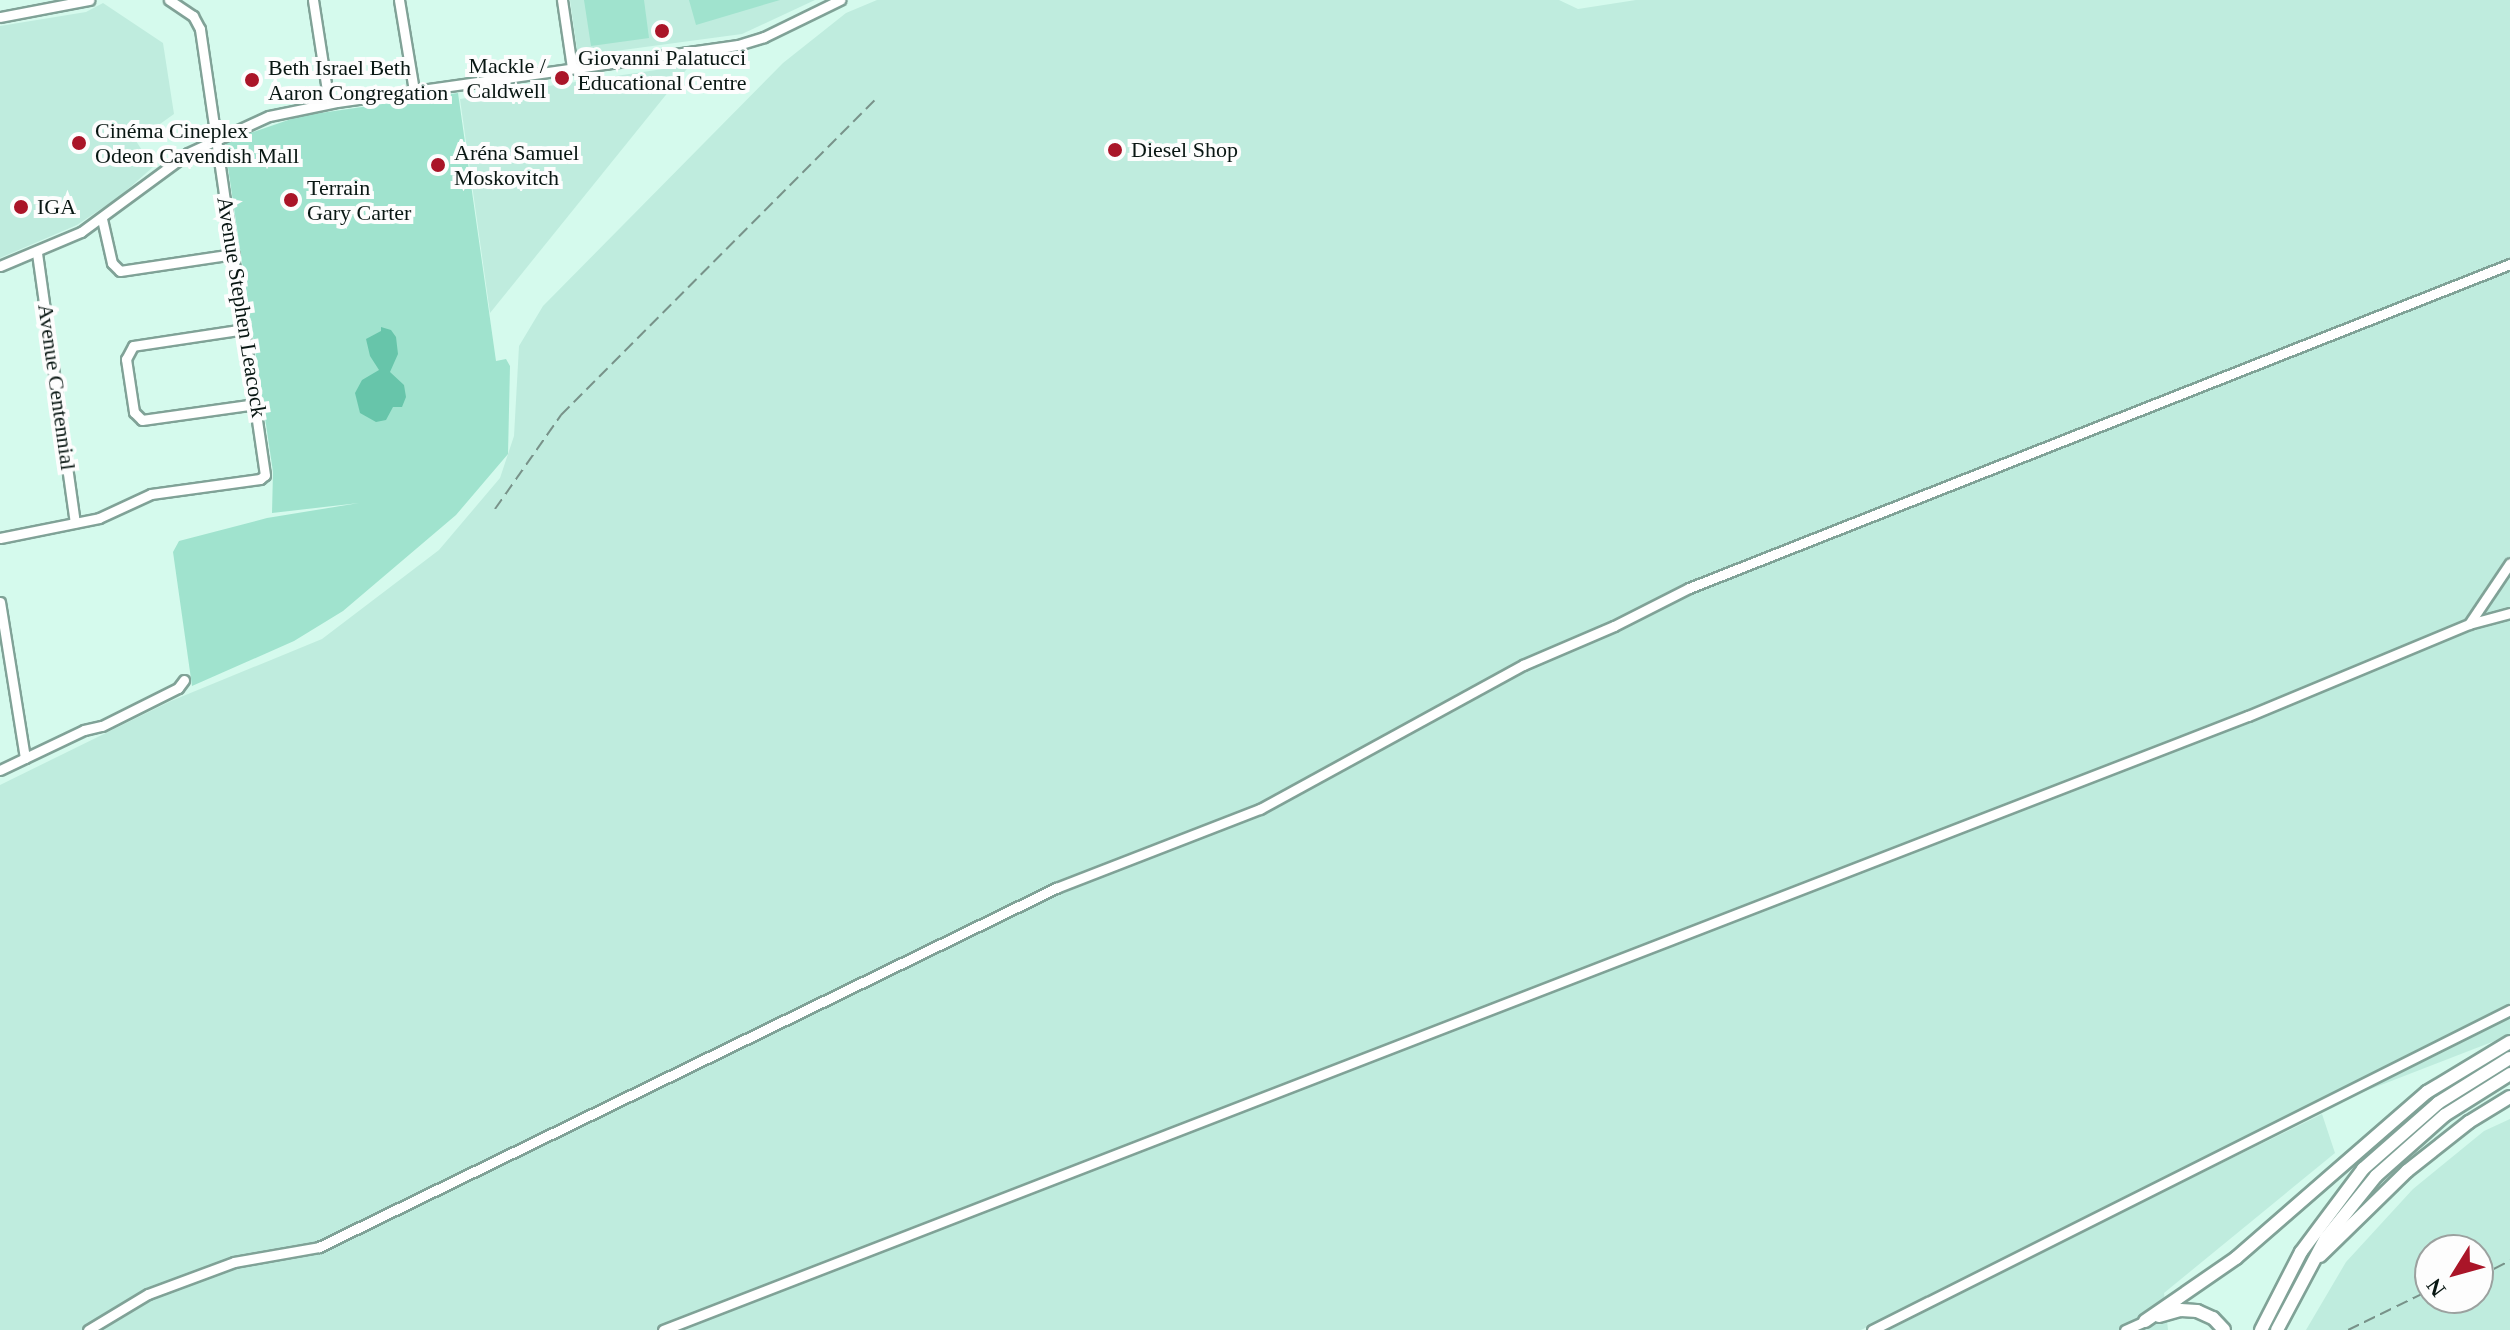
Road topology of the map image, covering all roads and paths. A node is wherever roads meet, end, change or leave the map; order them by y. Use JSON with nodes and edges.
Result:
{"nodes":[{"id":1,"x":89,"y":0,"type":"edge"},
{"id":2,"x":169,"y":0,"type":"edge"},
{"id":3,"x":313,"y":0,"type":"edge"},
{"id":4,"x":399,"y":0,"type":"edge"},
{"id":5,"x":562,"y":0,"type":"edge"},
{"id":6,"x":840,"y":0,"type":"edge"},
{"id":7,"x":62,"y":3,"type":"edge"},
{"id":8,"x":0,"y":17,"type":"edge"},
{"id":9,"x":572,"y":68,"type":"junction"},
{"id":10,"x":414,"y":91,"type":"junction"},
{"id":11,"x":329,"y":103,"type":"junction"},
{"id":12,"x":216,"y":137,"type":"junction"},
{"id":13,"x":102,"y":219,"type":"junction"},
{"id":14,"x":37,"y":253,"type":"junction"},
{"id":15,"x":234,"y":254,"type":"junction"},
{"id":16,"x":2510,"y":264,"type":"edge"},
{"id":17,"x":0,"y":266,"type":"edge"},
{"id":18,"x":245,"y":329,"type":"junction"},
{"id":19,"x":256,"y":404,"type":"junction"},
{"id":20,"x":75,"y":522,"type":"junction"},
{"id":21,"x":0,"y":538,"type":"edge"},
{"id":22,"x":2510,"y":563,"type":"edge"},
{"id":23,"x":0,"y":602,"type":"edge"},
{"id":24,"x":2510,"y":613,"type":"edge"},
{"id":25,"x":2469,"y":624,"type":"junction"},
{"id":26,"x":184,"y":680,"type":"dead end"},
{"id":27,"x":25,"y":758,"type":"junction"},
{"id":28,"x":0,"y":770,"type":"edge"},
{"id":29,"x":2510,"y":1010,"type":"edge"},
{"id":30,"x":2510,"y":1042,"type":"edge"},
{"id":31,"x":2510,"y":1058,"type":"edge"},
{"id":32,"x":2510,"y":1074,"type":"edge"},
{"id":33,"x":2510,"y":1097,"type":"edge"},
{"id":34,"x":2306,"y":1271,"type":"junction"},
{"id":35,"x":2145,"y":1321,"type":"junction"},
{"id":36,"x":88,"y":1330,"type":"edge"},
{"id":37,"x":663,"y":1330,"type":"edge"},
{"id":38,"x":1872,"y":1330,"type":"edge"},
{"id":39,"x":2125,"y":1330,"type":"edge"},
{"id":40,"x":2224,"y":1330,"type":"edge"},
{"id":41,"x":2261,"y":1330,"type":"edge"},
{"id":42,"x":2277,"y":1330,"type":"edge"}],
"edges":[{"from":1,"to":7,"type":"street"},
{"from":2,"to":12,"type":"street","name":"Avenue Stephen Leacock"},
{"from":3,"to":11,"type":"street"},
{"from":4,"to":10,"type":"street"},
{"from":5,"to":9,"type":"street"},
{"from":6,"to":9,"type":"street"},
{"from":7,"to":8,"type":"street"},
{"from":9,"to":10,"type":"street"},
{"from":10,"to":11,"type":"street"},
{"from":11,"to":12,"type":"street"},
{"from":12,"to":13,"type":"street"},
{"from":12,"to":15,"type":"street","name":"Avenue Stephen Leacock"},
{"from":13,"to":14,"type":"street"},
{"from":13,"to":15,"type":"street"},
{"from":14,"to":17,"type":"street"},
{"from":14,"to":20,"type":"street","name":"Avenue Centennial"},
{"from":15,"to":18,"type":"street","name":"Avenue Stephen Leacock"},
{"from":16,"to":36,"type":"street"},
{"from":18,"to":19,"type":"street","name":"Avenue Stephen Leacock"},
{"from":18,"to":19,"type":"street"},
{"from":19,"to":20,"type":"street","name":"Avenue Stephen Leacock"},
{"from":20,"to":21,"type":"street"},
{"from":22,"to":25,"type":"street"},
{"from":23,"to":27,"type":"street"},
{"from":24,"to":25,"type":"street"},
{"from":25,"to":37,"type":"street"},
{"from":26,"to":27,"type":"street"},
{"from":27,"to":28,"type":"street"},
{"from":29,"to":38,"type":"street"},
{"from":30,"to":35,"type":"highway"},
{"from":31,"to":41,"type":"highway"},
{"from":32,"to":34,"type":"highway"},
{"from":33,"to":34,"type":"highway"},
{"from":34,"to":42,"type":"highway"},
{"from":35,"to":39,"type":"street"},
{"from":35,"to":40,"type":"highway"}]}
